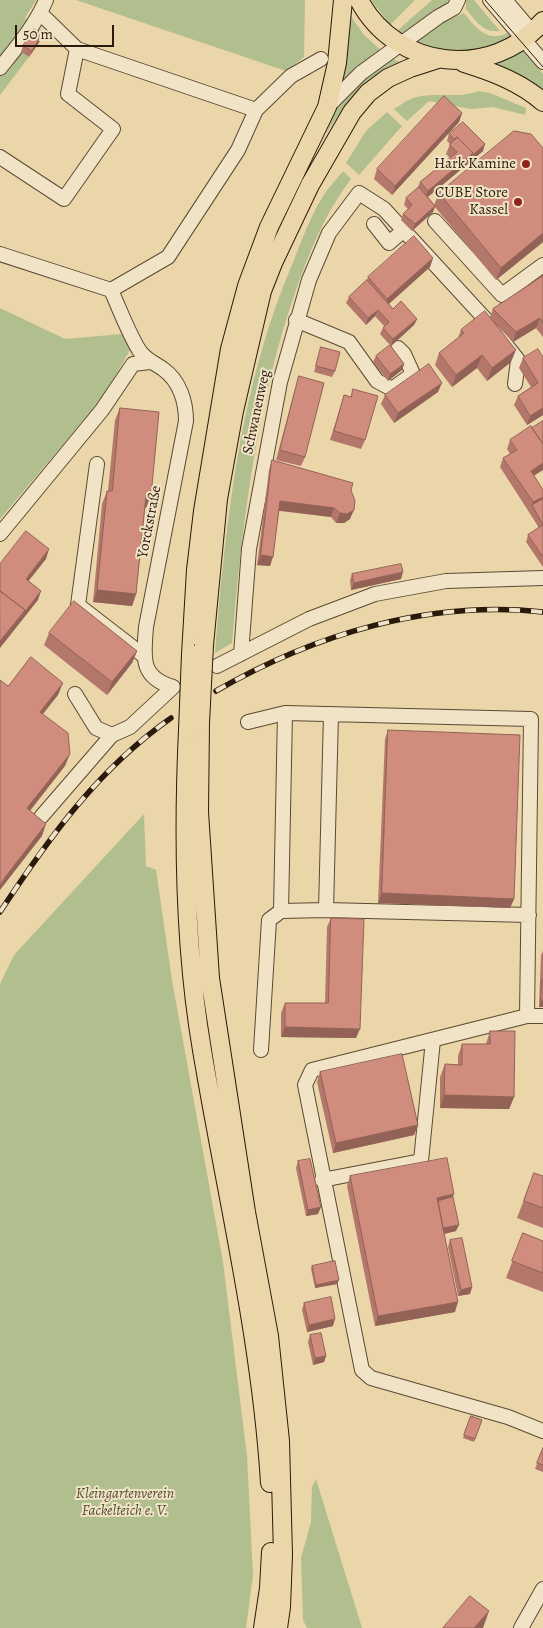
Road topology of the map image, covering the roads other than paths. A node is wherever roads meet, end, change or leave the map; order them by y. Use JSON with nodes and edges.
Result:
{"nodes":[{"id":1,"x":339,"y":0,"type":"edge"},
{"id":2,"x":343,"y":0,"type":"edge"},
{"id":3,"x":359,"y":0,"type":"edge"},
{"id":4,"x":458,"y":0,"type":"edge"},
{"id":5,"x":490,"y":0,"type":"edge"},
{"id":6,"x":505,"y":0,"type":"edge"},
{"id":7,"x":43,"y":7,"type":"edge"},
{"id":8,"x":341,"y":22,"type":"junction"},
{"id":9,"x":533,"y":31,"type":"edge"},
{"id":10,"x":400,"y":44,"type":"junction"},
{"id":11,"x":77,"y":49,"type":"junction"},
{"id":12,"x":321,"y":58,"type":"dead end"},
{"id":13,"x":438,"y":59,"type":"junction"},
{"id":14,"x":459,"y":61,"type":"junction"},
{"id":15,"x":543,"y":62,"type":"edge"},
{"id":16,"x":0,"y":68,"type":"edge"},
{"id":17,"x":543,"y":102,"type":"edge"},
{"id":18,"x":327,"y":107,"type":"junction"},
{"id":19,"x":256,"y":110,"type":"junction"},
{"id":20,"x":0,"y":157,"type":"edge"},
{"id":21,"x":435,"y":221,"type":"dead end"},
{"id":22,"x":374,"y":224,"type":"dead end"},
{"id":23,"x":404,"y":230,"type":"junction"},
{"id":24,"x":0,"y":254,"type":"edge"},
{"id":25,"x":543,"y":265,"type":"edge"},
{"id":26,"x":112,"y":290,"type":"junction"},
{"id":27,"x":296,"y":320,"type":"junction"},
{"id":28,"x":398,"y":348,"type":"dead end"},
{"id":29,"x":150,"y":362,"type":"junction"},
{"id":30,"x":515,"y":384,"type":"dead end"},
{"id":31,"x":97,"y":464,"type":"dead end"},
{"id":32,"x":0,"y":534,"type":"edge"},
{"id":33,"x":543,"y":578,"type":"edge"},
{"id":34,"x":197,"y":650,"type":"junction"},
{"id":35,"x":241,"y":654,"type":"junction"},
{"id":36,"x":144,"y":656,"type":"junction"},
{"id":37,"x":217,"y":666,"type":"dead end"},
{"id":38,"x":76,"y":694,"type":"dead end"},
{"id":39,"x":285,"y":713,"type":"junction"},
{"id":40,"x":331,"y":714,"type":"junction"},
{"id":41,"x":248,"y":722,"type":"dead end"},
{"id":42,"x":194,"y":726,"type":"junction"},
{"id":43,"x":112,"y":735,"type":"junction"},
{"id":44,"x":41,"y":817,"type":"edge"},
{"id":45,"x":326,"y":910,"type":"junction"},
{"id":46,"x":281,"y":911,"type":"junction"},
{"id":47,"x":529,"y":916,"type":"junction"},
{"id":48,"x":527,"y":1016,"type":"junction"},
{"id":49,"x":543,"y":1016,"type":"edge"},
{"id":50,"x":432,"y":1040,"type":"junction"},
{"id":51,"x":261,"y":1050,"type":"dead end"},
{"id":52,"x":322,"y":1180,"type":"junction"},
{"id":53,"x":543,"y":1431,"type":"edge"},
{"id":54,"x":543,"y":1589,"type":"edge"},
{"id":55,"x":281,"y":1607,"type":"junction"},
{"id":56,"x":263,"y":1628,"type":"edge"},
{"id":57,"x":278,"y":1628,"type":"edge"},
{"id":58,"x":287,"y":1628,"type":"edge"},
{"id":59,"x":521,"y":1628,"type":"edge"}],
"edges":[{"from":1,"to":8,"type":"main road"},
{"from":2,"to":8,"type":"main road"},
{"from":3,"to":10,"type":"main road"},
{"from":4,"to":10,"type":"street"},
{"from":5,"to":9,"type":"street"},
{"from":6,"to":9,"type":"street"},
{"from":7,"to":11,"type":"street"},
{"from":7,"to":16,"type":"street"},
{"from":8,"to":18,"type":"main road"},
{"from":9,"to":14,"type":"main road"},
{"from":9,"to":15,"type":"street"},
{"from":10,"to":13,"type":"main road"},
{"from":10,"to":18,"type":"street"},
{"from":11,"to":19,"type":"street"},
{"from":11,"to":20,"type":"street"},
{"from":12,"to":19,"type":"street"},
{"from":13,"to":14,"type":"main road"},
{"from":13,"to":34,"type":"main road"},
{"from":14,"to":17,"type":"main road"},
{"from":18,"to":34,"type":"main road"},
{"from":19,"to":26,"type":"street"},
{"from":21,"to":25,"type":"street"},
{"from":22,"to":23,"type":"street"},
{"from":23,"to":27,"type":"street","name":"Schwanenweg"},
{"from":23,"to":30,"type":"street"},
{"from":24,"to":26,"type":"street"},
{"from":26,"to":29,"type":"street","name":"Yorckstraße"},
{"from":27,"to":28,"type":"street"},
{"from":27,"to":35,"type":"street","name":"Schwanenweg"},
{"from":29,"to":32,"type":"street"},
{"from":29,"to":36,"type":"street","name":"Yorckstraße"},
{"from":31,"to":36,"type":"street"},
{"from":33,"to":35,"type":"street"},
{"from":34,"to":42,"type":"main road","bridge":true},
{"from":35,"to":37,"type":"street"},
{"from":36,"to":43,"type":"street","name":"Yorckstraße"},
{"from":38,"to":43,"type":"street"},
{"from":39,"to":40,"type":"street"},
{"from":39,"to":41,"type":"street"},
{"from":39,"to":46,"type":"street"},
{"from":40,"to":45,"type":"street"},
{"from":40,"to":47,"type":"street"},
{"from":42,"to":55,"type":"main road"},
{"from":42,"to":56,"type":"main road"},
{"from":43,"to":44,"type":"street"},
{"from":45,"to":46,"type":"street"},
{"from":45,"to":47,"type":"street"},
{"from":46,"to":51,"type":"street"},
{"from":47,"to":48,"type":"street"},
{"from":48,"to":49,"type":"street"},
{"from":48,"to":50,"type":"street"},
{"from":50,"to":52,"type":"street"},
{"from":50,"to":52,"type":"street"},
{"from":52,"to":53,"type":"street"},
{"from":54,"to":59,"type":"street"},
{"from":55,"to":57,"type":"main road"},
{"from":55,"to":58,"type":"main road"}]}
